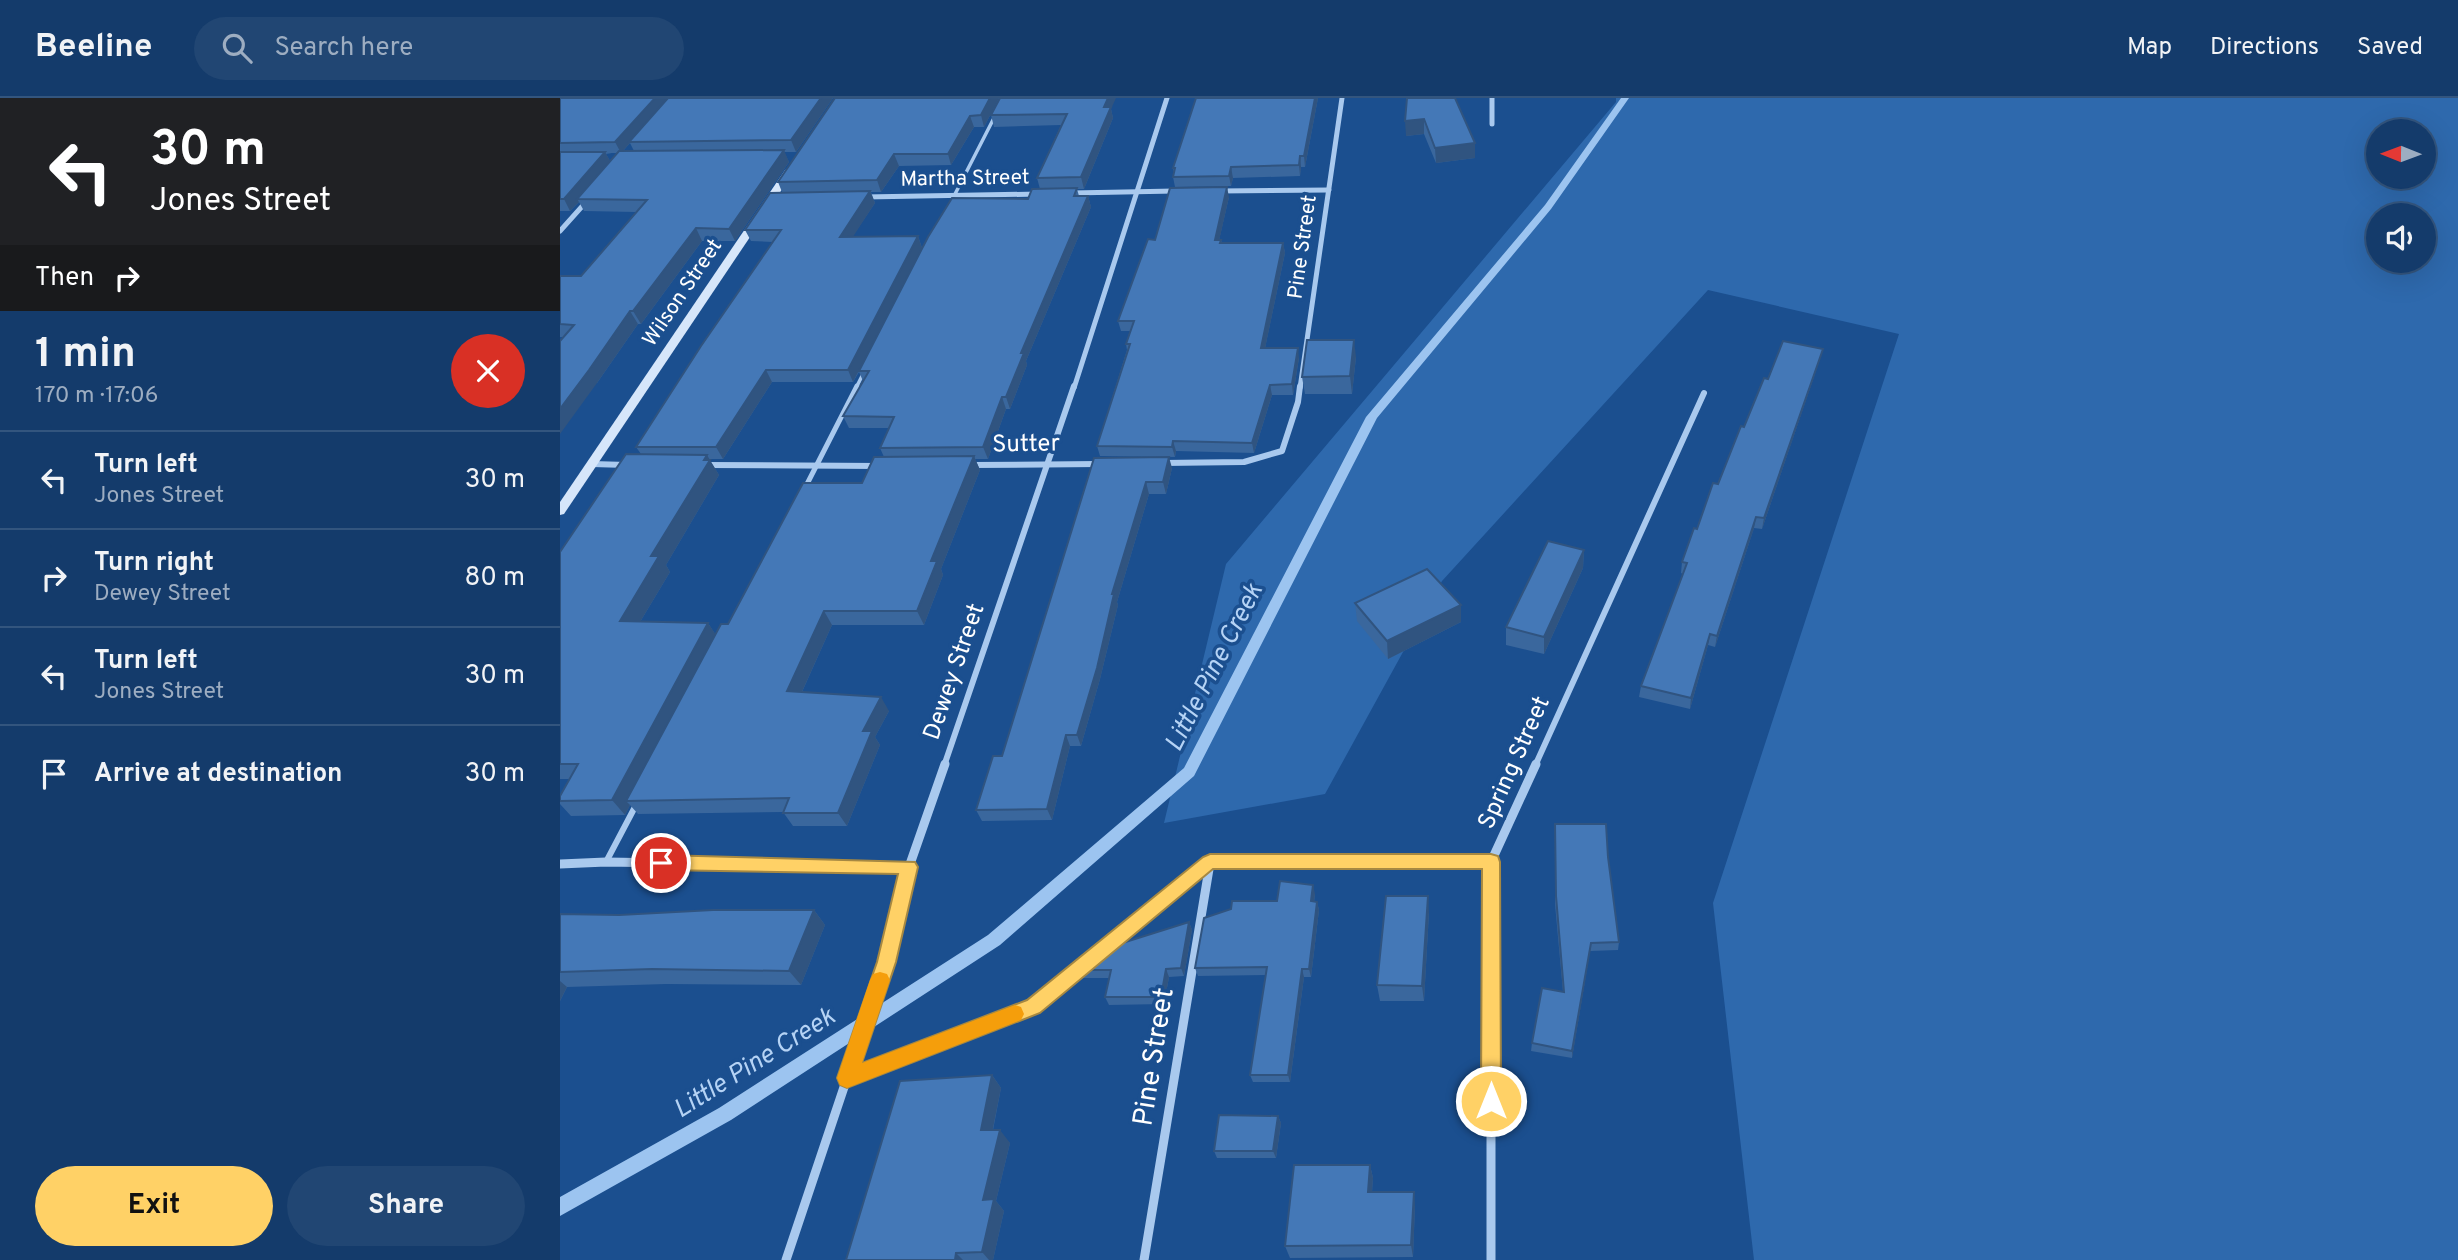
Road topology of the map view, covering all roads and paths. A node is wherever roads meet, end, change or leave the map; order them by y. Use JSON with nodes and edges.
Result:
{"nodes":[{"id":1,"x":1167,"y":98,"type":"edge"},
{"id":2,"x":1342,"y":98,"type":"edge"},
{"id":3,"x":1492,"y":98,"type":"edge"},
{"id":4,"x":998,"y":110,"type":"edge"},
{"id":5,"x":1492,"y":124,"type":"dead end"},
{"id":6,"x":799,"y":157,"type":"edge"},
{"id":7,"x":1329,"y":190,"type":"junction"},
{"id":8,"x":1177,"y":191,"type":"edge"},
{"id":9,"x":1218,"y":191,"type":"edge"},
{"id":10,"x":1135,"y":192,"type":"junction"},
{"id":11,"x":1052,"y":193,"type":"edge"},
{"id":12,"x":1066,"y":193,"type":"edge"},
{"id":13,"x":954,"y":195,"type":"junction"},
{"id":14,"x":862,"y":197,"type":"edge"},
{"id":15,"x":770,"y":199,"type":"junction"},
{"id":16,"x":783,"y":199,"type":"edge"},
{"id":17,"x":587,"y":201,"type":"edge"},
{"id":18,"x":948,"y":208,"type":"edge"},
{"id":19,"x":560,"y":231,"type":"edge"},
{"id":20,"x":866,"y":368,"type":"edge"},
{"id":21,"x":1704,"y":393,"type":"dead end"},
{"id":22,"x":1160,"y":463,"type":"edge"},
{"id":23,"x":592,"y":464,"type":"junction"},
{"id":24,"x":1049,"y":464,"type":"junction"},
{"id":25,"x":1104,"y":464,"type":"edge"},
{"id":26,"x":631,"y":465,"type":"edge"},
{"id":27,"x":697,"y":465,"type":"edge"},
{"id":28,"x":967,"y":465,"type":"edge"},
{"id":29,"x":884,"y":466,"type":"edge"},
{"id":30,"x":816,"y":467,"type":"junction"},
{"id":31,"x":803,"y":491,"type":"edge"},
{"id":32,"x":560,"y":512,"type":"edge"},
{"id":33,"x":639,"y":800,"type":"edge"},
{"id":34,"x":606,"y":862,"type":"junction"},
{"id":35,"x":1210,"y":862,"type":"junction"},
{"id":36,"x":1491,"y":862,"type":"junction"},
{"id":37,"x":560,"y":864,"type":"edge"},
{"id":38,"x":909,"y":867,"type":"junction"},
{"id":39,"x":847,"y":1078,"type":"junction"},
{"id":40,"x":786,"y":1260,"type":"edge"},
{"id":41,"x":1144,"y":1260,"type":"edge"},
{"id":42,"x":1491,"y":1260,"type":"edge"}],
"edges":[{"from":1,"to":10,"type":"street","name":"Dewey Street"},
{"from":2,"to":7,"type":"street","name":"Pine Street"},
{"from":3,"to":5,"type":"street"},
{"from":4,"to":13,"type":"lane"},
{"from":6,"to":15,"type":"street","name":"Wilson Street"},
{"from":7,"to":9,"type":"street"},
{"from":7,"to":22,"type":"street","name":"Pine Street"},
{"from":8,"to":10,"type":"street","name":"Martha Street"},
{"from":10,"to":12,"type":"street","name":"Martha Street"},
{"from":10,"to":24,"type":"street","name":"Dewey Street"},
{"from":11,"to":13,"type":"street","name":"Martha Street"},
{"from":13,"to":14,"type":"street","name":"Martha Street"},
{"from":13,"to":18,"type":"lane"},
{"from":15,"to":16,"type":"street"},
{"from":15,"to":23,"type":"street","name":"Wilson Street"},
{"from":17,"to":19,"type":"street"},
{"from":20,"to":30,"type":"lane"},
{"from":21,"to":36,"type":"street","name":"Spring Street"},
{"from":23,"to":26,"type":"street"},
{"from":23,"to":32,"type":"street","name":"Wilson Street"},
{"from":24,"to":25,"type":"street","name":"Sutter"},
{"from":24,"to":28,"type":"street","name":"Sutter"},
{"from":24,"to":38,"type":"street","name":"Dewey Street"},
{"from":27,"to":30,"type":"street"},
{"from":29,"to":30,"type":"street"},
{"from":30,"to":31,"type":"lane"},
{"from":33,"to":34,"type":"lane"},
{"from":34,"to":37,"type":"street"},
{"from":34,"to":38,"type":"street"},
{"from":35,"to":36,"type":"street"},
{"from":35,"to":39,"type":"street"},
{"from":35,"to":41,"type":"street","name":"Pine Street"},
{"from":36,"to":42,"type":"street","name":"Spring Street"},
{"from":38,"to":39,"type":"street","name":"Dewey Street"},
{"from":39,"to":40,"type":"street","name":"Dewey Street"}]}
